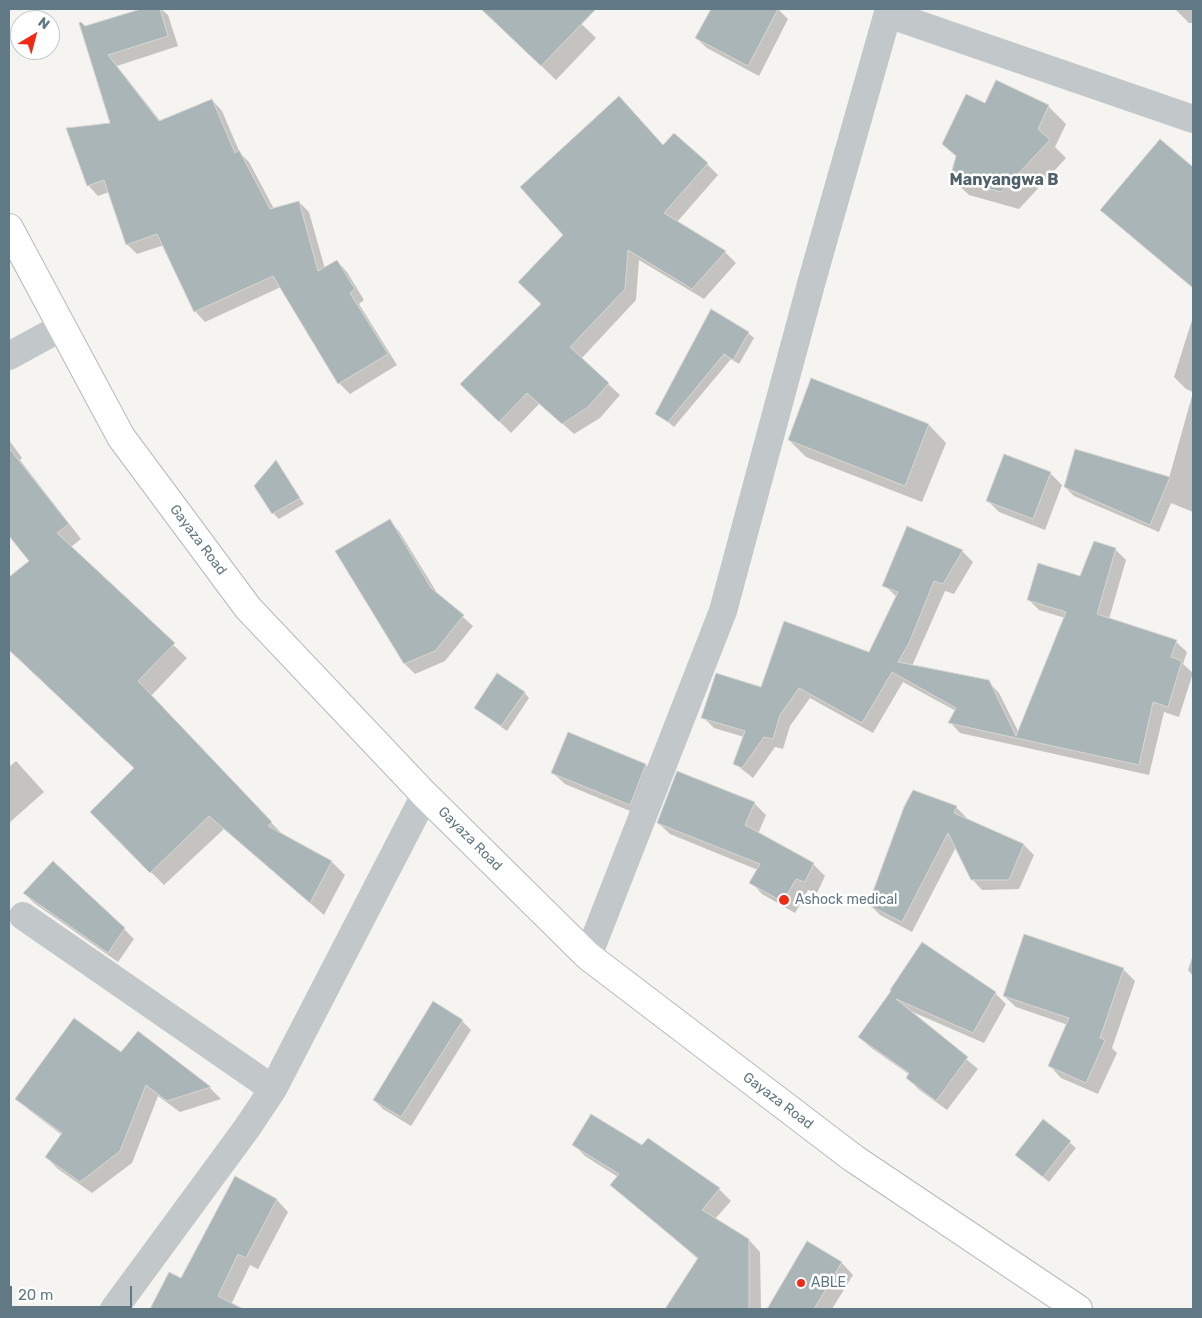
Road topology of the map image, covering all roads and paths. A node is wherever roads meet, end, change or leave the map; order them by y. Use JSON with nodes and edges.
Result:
{"nodes":[{"id":1,"x":889,"y":12,"type":"edge"},
{"id":2,"x":1193,"y":118,"type":"edge"},
{"id":3,"x":9,"y":228,"type":"edge"},
{"id":4,"x":62,"y":327,"type":"junction"},
{"id":5,"x":9,"y":356,"type":"edge"},
{"id":6,"x":425,"y":795,"type":"junction"},
{"id":7,"x":23,"y":916,"type":"dead end"},
{"id":8,"x":588,"y":956,"type":"junction"},
{"id":9,"x":273,"y":1089,"type":"junction"},
{"id":10,"x":114,"y":1309,"type":"edge"},
{"id":11,"x":1078,"y":1309,"type":"edge"}],
"edges":[{"from":1,"to":2,"type":"street"},
{"from":1,"to":8,"type":"street"},
{"from":3,"to":4,"type":"main road","name":"Gayaza Road"},
{"from":4,"to":5,"type":"street"},
{"from":4,"to":6,"type":"main road","name":"Gayaza Road"},
{"from":6,"to":8,"type":"main road","name":"Gayaza Road"},
{"from":6,"to":9,"type":"street"},
{"from":7,"to":9,"type":"street"},
{"from":8,"to":11,"type":"main road","name":"Gayaza Road"},
{"from":9,"to":10,"type":"street"}]}
